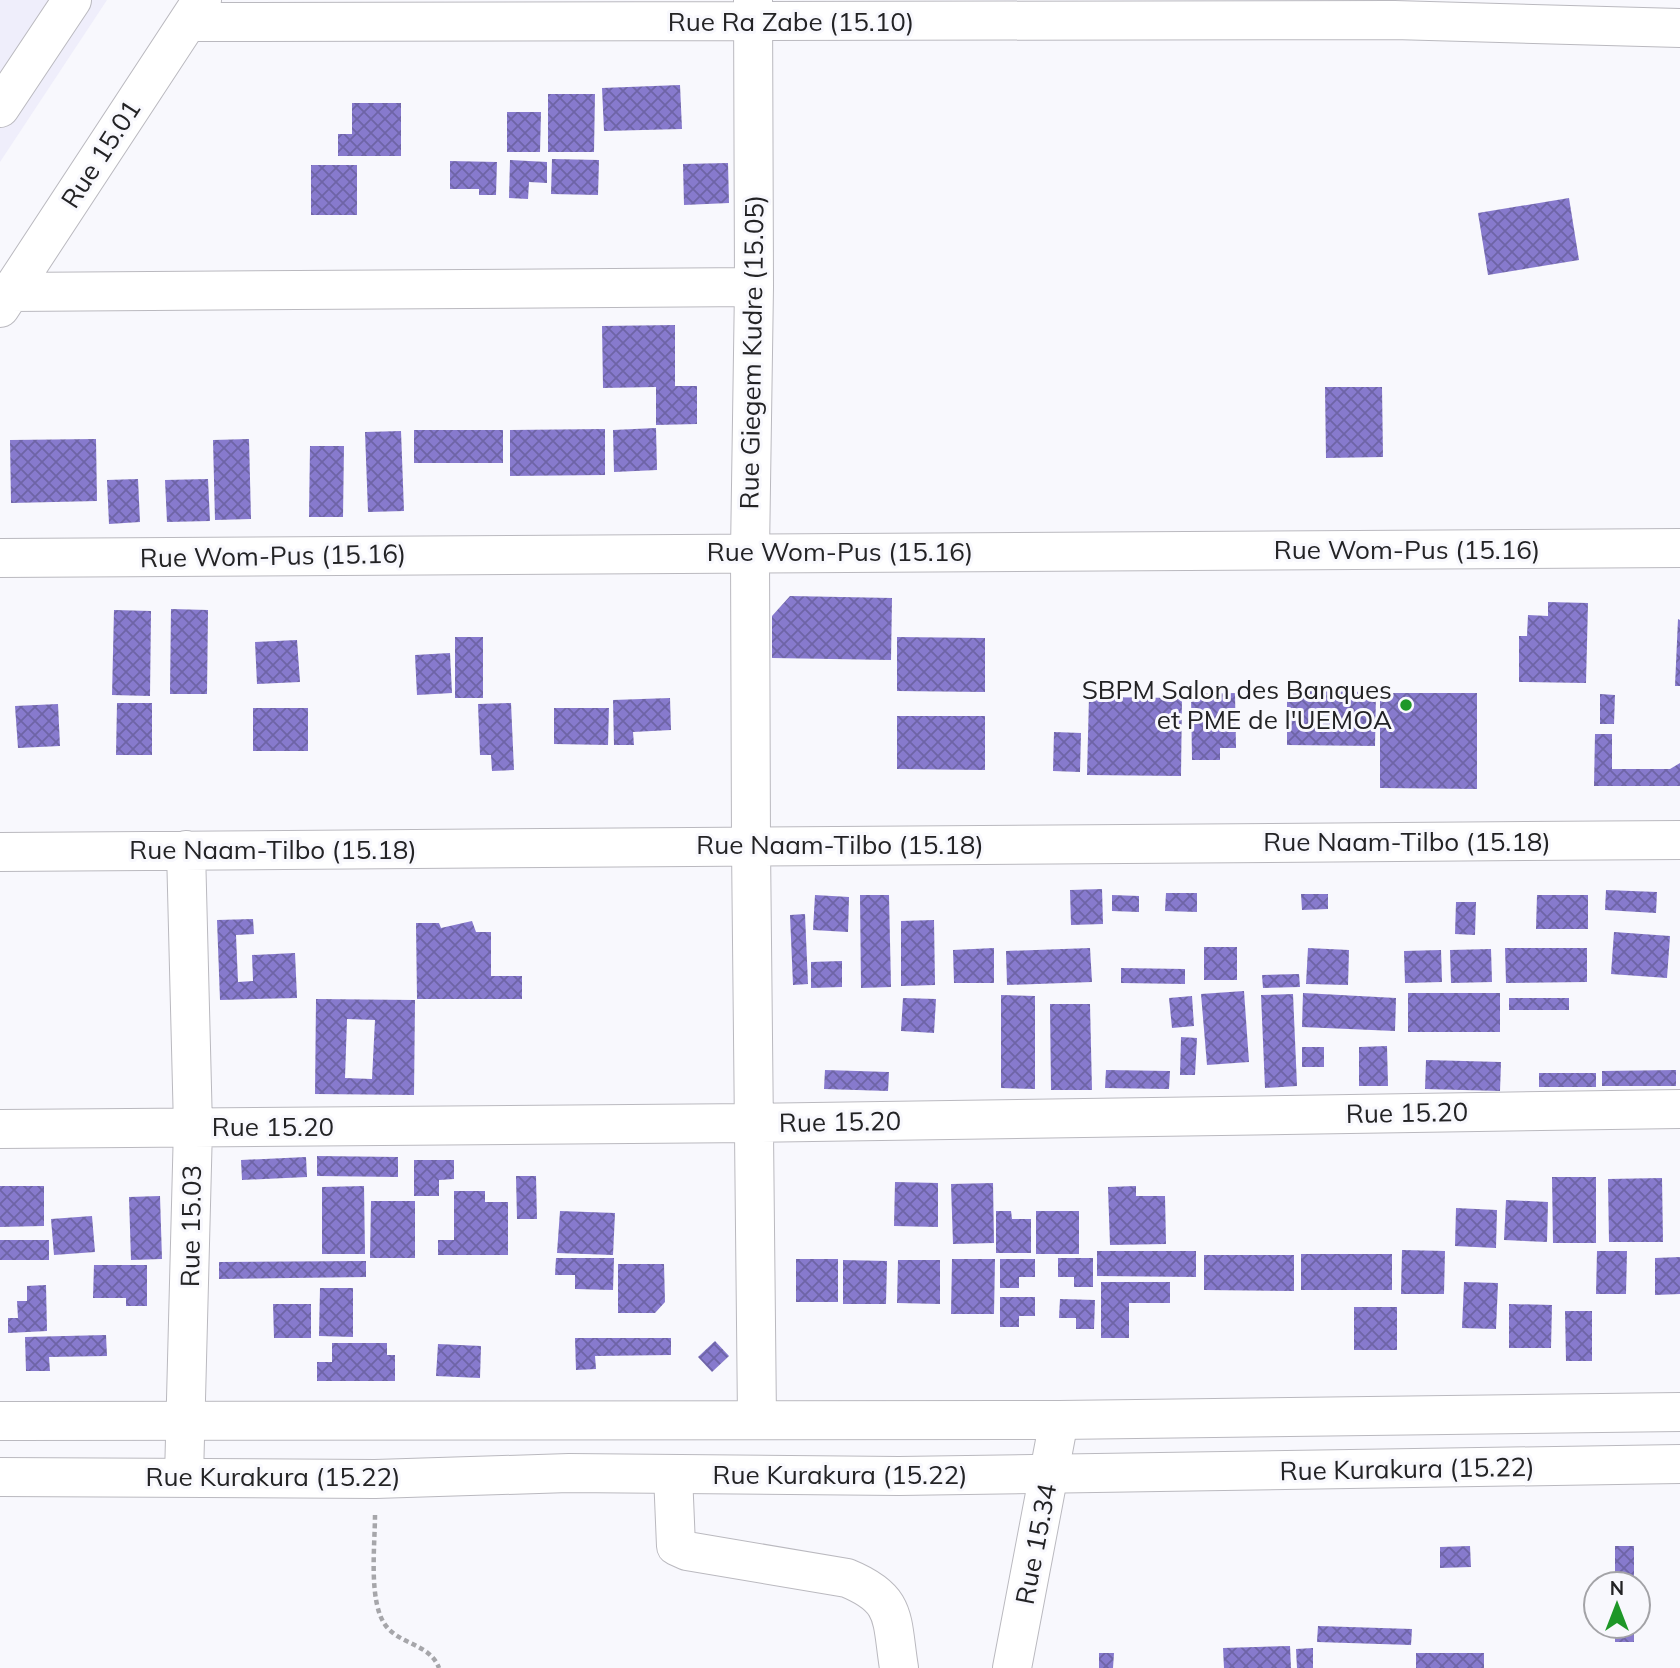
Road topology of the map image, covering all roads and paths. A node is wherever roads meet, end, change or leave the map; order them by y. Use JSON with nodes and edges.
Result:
{"nodes":[{"id":1,"x":64,"y":6,"type":"edge"},
{"id":2,"x":1404,"y":10,"type":"edge"},
{"id":3,"x":195,"y":11,"type":"edge"},
{"id":4,"x":753,"y":11,"type":"edge"},
{"id":5,"x":1680,"y":28,"type":"edge"},
{"id":6,"x":0,"y":108,"type":"edge"},
{"id":7,"x":754,"y":287,"type":"junction"},
{"id":8,"x":5,"y":300,"type":"edge"},
{"id":9,"x":1680,"y":548,"type":"edge"},
{"id":10,"x":750,"y":552,"type":"junction"},
{"id":11,"x":0,"y":558,"type":"edge"},
{"id":12,"x":1680,"y":840,"type":"edge"},
{"id":13,"x":751,"y":846,"type":"junction"},
{"id":14,"x":186,"y":850,"type":"junction"},
{"id":15,"x":0,"y":852,"type":"edge"},
{"id":16,"x":1680,"y":1110,"type":"edge"},
{"id":17,"x":753,"y":1123,"type":"junction"},
{"id":18,"x":193,"y":1127,"type":"junction"},
{"id":19,"x":0,"y":1129,"type":"edge"},
{"id":20,"x":1680,"y":1412,"type":"edge"},
{"id":21,"x":757,"y":1419,"type":"junction"},
{"id":22,"x":1059,"y":1420,"type":"junction"},
{"id":23,"x":0,"y":1421,"type":"edge"},
{"id":24,"x":187,"y":1421,"type":"junction"},
{"id":25,"x":1680,"y":1464,"type":"edge"},
{"id":26,"x":1049,"y":1473,"type":"junction"},
{"id":27,"x":673,"y":1474,"type":"junction"},
{"id":28,"x":0,"y":1477,"type":"edge"},
{"id":29,"x":184,"y":1477,"type":"junction"},
{"id":30,"x":374,"y":1479,"type":"junction"},
{"id":31,"x":439,"y":1668,"type":"edge"},
{"id":32,"x":899,"y":1668,"type":"edge"},
{"id":33,"x":1012,"y":1668,"type":"edge"}],
"edges":[{"from":1,"to":6,"type":"street"},
{"from":2,"to":4,"type":"street","name":"Rue Ra Zabe (15.10)"},
{"from":2,"to":5,"type":"street","name":"Rue Ra Zabe (15.10)"},
{"from":3,"to":4,"type":"street","name":"Rue Ra Zabe (15.10)"},
{"from":3,"to":8,"type":"street","name":"Rue 15.01"},
{"from":4,"to":7,"type":"street","name":"Rue Giegem Kudre (15.05)"},
{"from":7,"to":8,"type":"street"},
{"from":7,"to":10,"type":"street","name":"Rue Giegem Kudre (15.05)"},
{"from":9,"to":10,"type":"street","name":"Rue Wom-Pus (15.16)"},
{"from":10,"to":11,"type":"street","name":"Rue Wom-Pus (15.16)"},
{"from":10,"to":13,"type":"street","name":"Rue Giegem Kudre (15.05)"},
{"from":12,"to":13,"type":"street","name":"Rue Naam-Tilbo (15.18)"},
{"from":13,"to":14,"type":"street","name":"Rue Naam-Tilbo (15.18)"},
{"from":13,"to":17,"type":"street","name":"Rue Giegem Kudre (15.05)"},
{"from":14,"to":15,"type":"street","name":"Rue Naam-Tilbo (15.18)"},
{"from":14,"to":18,"type":"street","name":"Rue 15.03"},
{"from":16,"to":17,"type":"street","name":"Rue 15.20"},
{"from":17,"to":18,"type":"street","name":"Rue 15.20"},
{"from":17,"to":21,"type":"street","name":"Rue Giegem Kudre (15.05)"},
{"from":18,"to":19,"type":"street","name":"Rue 15.20"},
{"from":18,"to":24,"type":"street","name":"Rue 15.03"},
{"from":20,"to":22,"type":"street","name":"Rue Kurakura (15.22)"},
{"from":21,"to":22,"type":"street","name":"Rue Kurakura (15.22)"},
{"from":21,"to":24,"type":"street","name":"Rue Kurakura (15.22)"},
{"from":22,"to":26,"type":"street","name":"Rue 15.34"},
{"from":23,"to":24,"type":"street","name":"Rue Kurakura (15.22)"},
{"from":24,"to":29,"type":"street","name":"Rue 15.03"},
{"from":25,"to":26,"type":"street","name":"Rue Kurakura (15.22)"},
{"from":26,"to":27,"type":"street","name":"Rue Kurakura (15.22)"},
{"from":26,"to":33,"type":"street","name":"Rue 15.34"},
{"from":27,"to":30,"type":"street","name":"Rue Kurakura (15.22)"},
{"from":27,"to":32,"type":"street"},
{"from":28,"to":29,"type":"street","name":"Rue Kurakura (15.22)"},
{"from":29,"to":30,"type":"street","name":"Rue Kurakura (15.22)"},
{"from":30,"to":31,"type":"path"}]}
